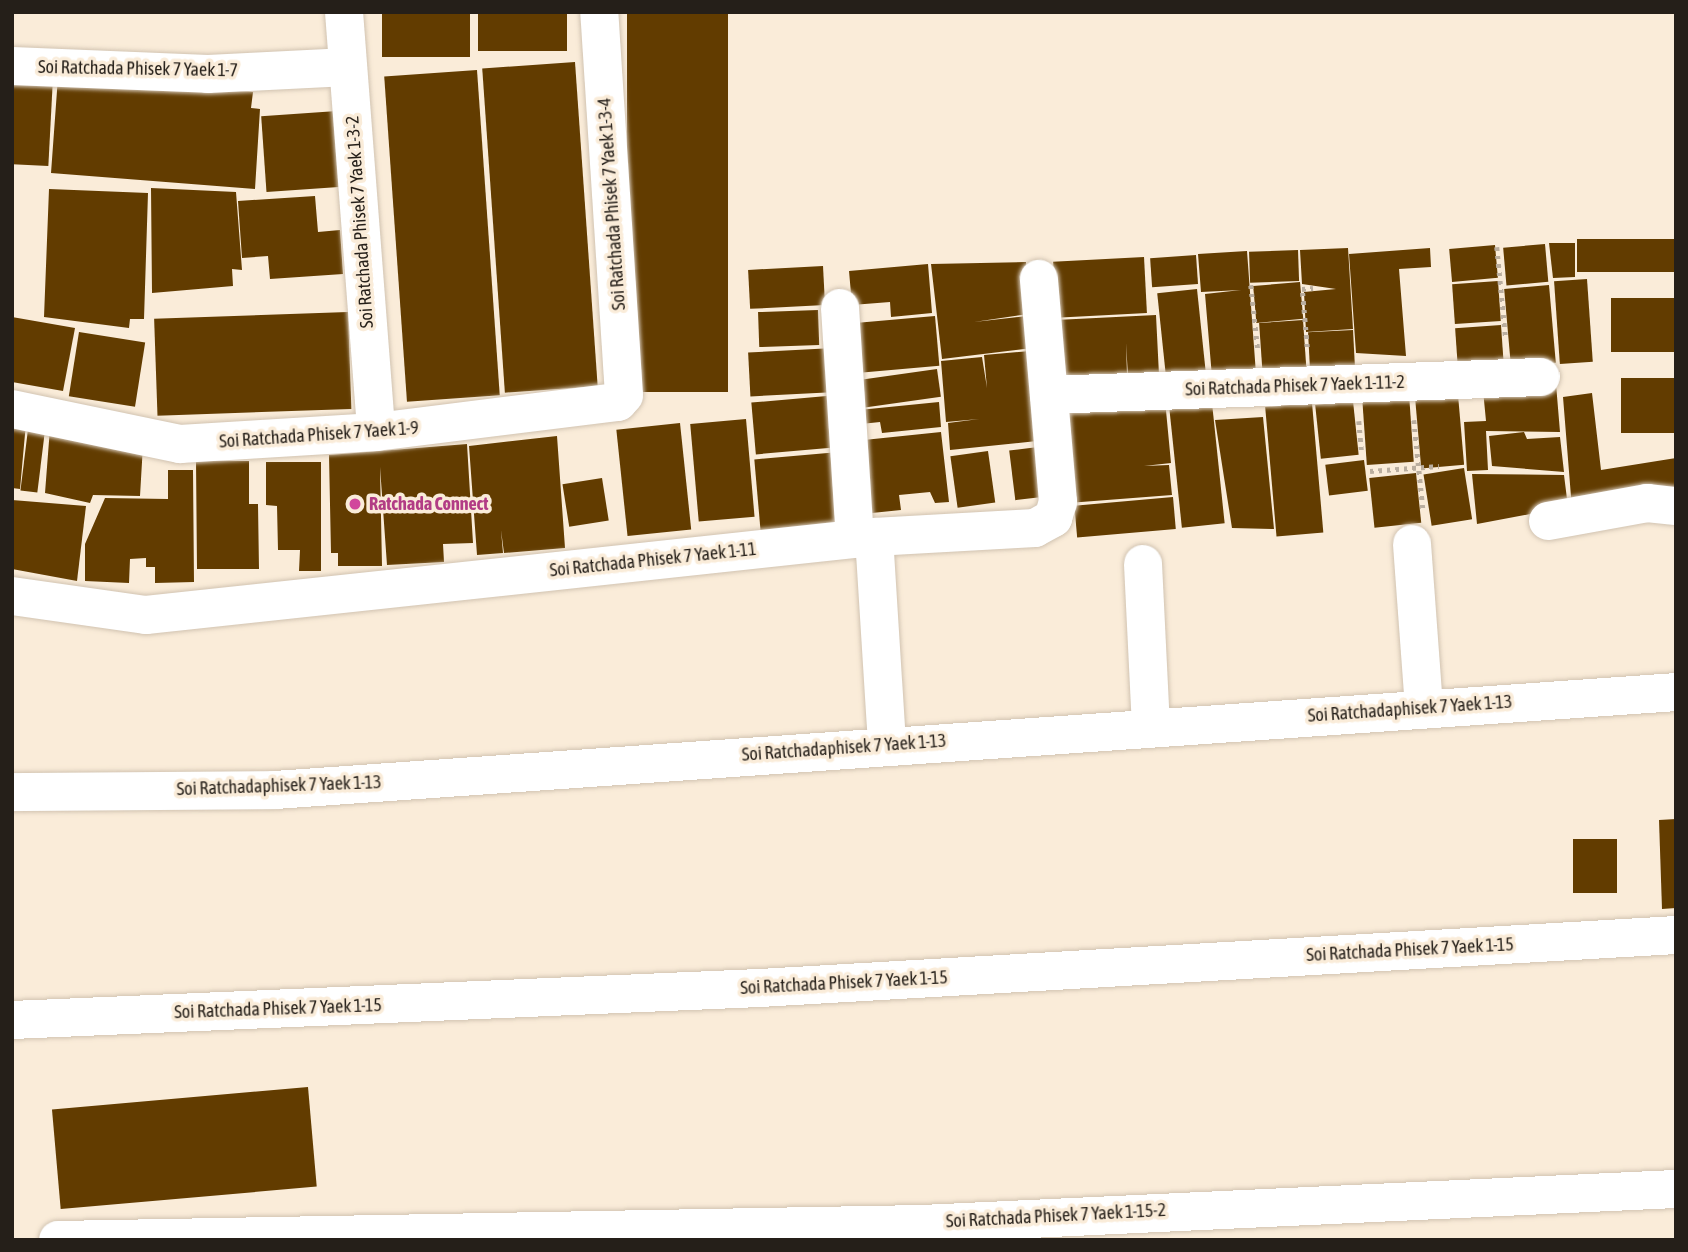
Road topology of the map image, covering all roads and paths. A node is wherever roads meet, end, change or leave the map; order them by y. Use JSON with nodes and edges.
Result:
{"nodes":[{"id":1,"x":344,"y":12,"type":"edge"},
{"id":2,"x":599,"y":12,"type":"edge"},
{"id":3,"x":12,"y":66,"type":"edge"},
{"id":4,"x":348,"y":67,"type":"junction"},
{"id":5,"x":1497,"y":247,"type":"dead end"},
{"id":6,"x":1040,"y":279,"type":"dead end"},
{"id":7,"x":1251,"y":285,"type":"dead end"},
{"id":8,"x":1313,"y":288,"type":"dead end"},
{"id":9,"x":840,"y":308,"type":"dead end"},
{"id":10,"x":1525,"y":377,"type":"joint"},
{"id":11,"x":1412,"y":382,"type":"junction"},
{"id":12,"x":1309,"y":385,"type":"junction"},
{"id":13,"x":1260,"y":387,"type":"junction"},
{"id":14,"x":624,"y":395,"type":"joint"},
{"id":15,"x":1049,"y":395,"type":"junction"},
{"id":16,"x":12,"y":409,"type":"edge"},
{"id":17,"x":376,"y":432,"type":"junction"},
{"id":18,"x":1439,"y":466,"type":"dead end"},
{"id":19,"x":1419,"y":467,"type":"junction"},
{"id":20,"x":1370,"y":471,"type":"dead end"},
{"id":21,"x":1676,"y":506,"type":"edge"},
{"id":22,"x":1548,"y":521,"type":"dead end"},
{"id":23,"x":1418,"y":534,"type":"joint"},
{"id":24,"x":864,"y":538,"type":"junction"},
{"id":25,"x":1143,"y":564,"type":"dead end"},
{"id":26,"x":12,"y":596,"type":"edge"},
{"id":27,"x":1676,"y":692,"type":"edge"},
{"id":28,"x":1424,"y":708,"type":"junction"},
{"id":29,"x":1151,"y":725,"type":"junction"},
{"id":30,"x":887,"y":746,"type":"junction"},
{"id":31,"x":12,"y":792,"type":"edge"},
{"id":32,"x":1676,"y":935,"type":"edge"},
{"id":33,"x":12,"y":1020,"type":"edge"},
{"id":34,"x":1676,"y":1189,"type":"edge"},
{"id":35,"x":58,"y":1240,"type":"edge"}],
"edges":[{"from":1,"to":4,"type":"street","name":"Soi Ratchada Phisek 7 Yaek 1-3-2"},
{"from":2,"to":14,"type":"street","name":"Soi Ratchada Phisek 7 Yaek 1-3-4"},
{"from":3,"to":4,"type":"street","name":"Soi Ratchada Phisek 7 Yaek 1-7"},
{"from":4,"to":17,"type":"street","name":"Soi Ratchada Phisek 7 Yaek 1-3-2"},
{"from":5,"to":10,"type":"path"},
{"from":6,"to":15,"type":"street","name":"Soi Ratchada Phisek 7 Yaek 1-11"},
{"from":7,"to":13,"type":"path"},
{"from":8,"to":12,"type":"path"},
{"from":9,"to":24,"type":"street"},
{"from":10,"to":11,"type":"street","name":"Soi Ratchada Phisek 7 Yaek 1-11-2"},
{"from":11,"to":12,"type":"street","name":"Soi Ratchada Phisek 7 Yaek 1-11-2"},
{"from":11,"to":19,"type":"path"},
{"from":12,"to":13,"type":"street","name":"Soi Ratchada Phisek 7 Yaek 1-11-2"},
{"from":13,"to":15,"type":"street","name":"Soi Ratchada Phisek 7 Yaek 1-11-2"},
{"from":14,"to":17,"type":"street","name":"Soi Ratchada Phisek 7 Yaek 1-9"},
{"from":15,"to":24,"type":"street","name":"Soi Ratchada Phisek 7 Yaek 1-11"},
{"from":16,"to":17,"type":"street","name":"Soi Ratchada Phisek 7 Yaek 1-9"},
{"from":18,"to":19,"type":"path"},
{"from":19,"to":20,"type":"path"},
{"from":19,"to":23,"type":"path"},
{"from":21,"to":22,"type":"street"},
{"from":23,"to":28,"type":"street"},
{"from":24,"to":26,"type":"street","name":"Soi Ratchada Phisek 7 Yaek 1-11"},
{"from":24,"to":30,"type":"street"},
{"from":25,"to":29,"type":"street"},
{"from":27,"to":28,"type":"street","name":"Soi Ratchadaphisek 7 Yaek 1-13"},
{"from":28,"to":29,"type":"street","name":"Soi Ratchadaphisek 7 Yaek 1-13"},
{"from":29,"to":30,"type":"street","name":"Soi Ratchadaphisek 7 Yaek 1-13"},
{"from":30,"to":31,"type":"street","name":"Soi Ratchadaphisek 7 Yaek 1-13"},
{"from":32,"to":33,"type":"street","name":"Soi Ratchada Phisek 7 Yaek 1-15"},
{"from":34,"to":35,"type":"street","name":"Soi Ratchada Phisek 7 Yaek 1-15-2"}]}
